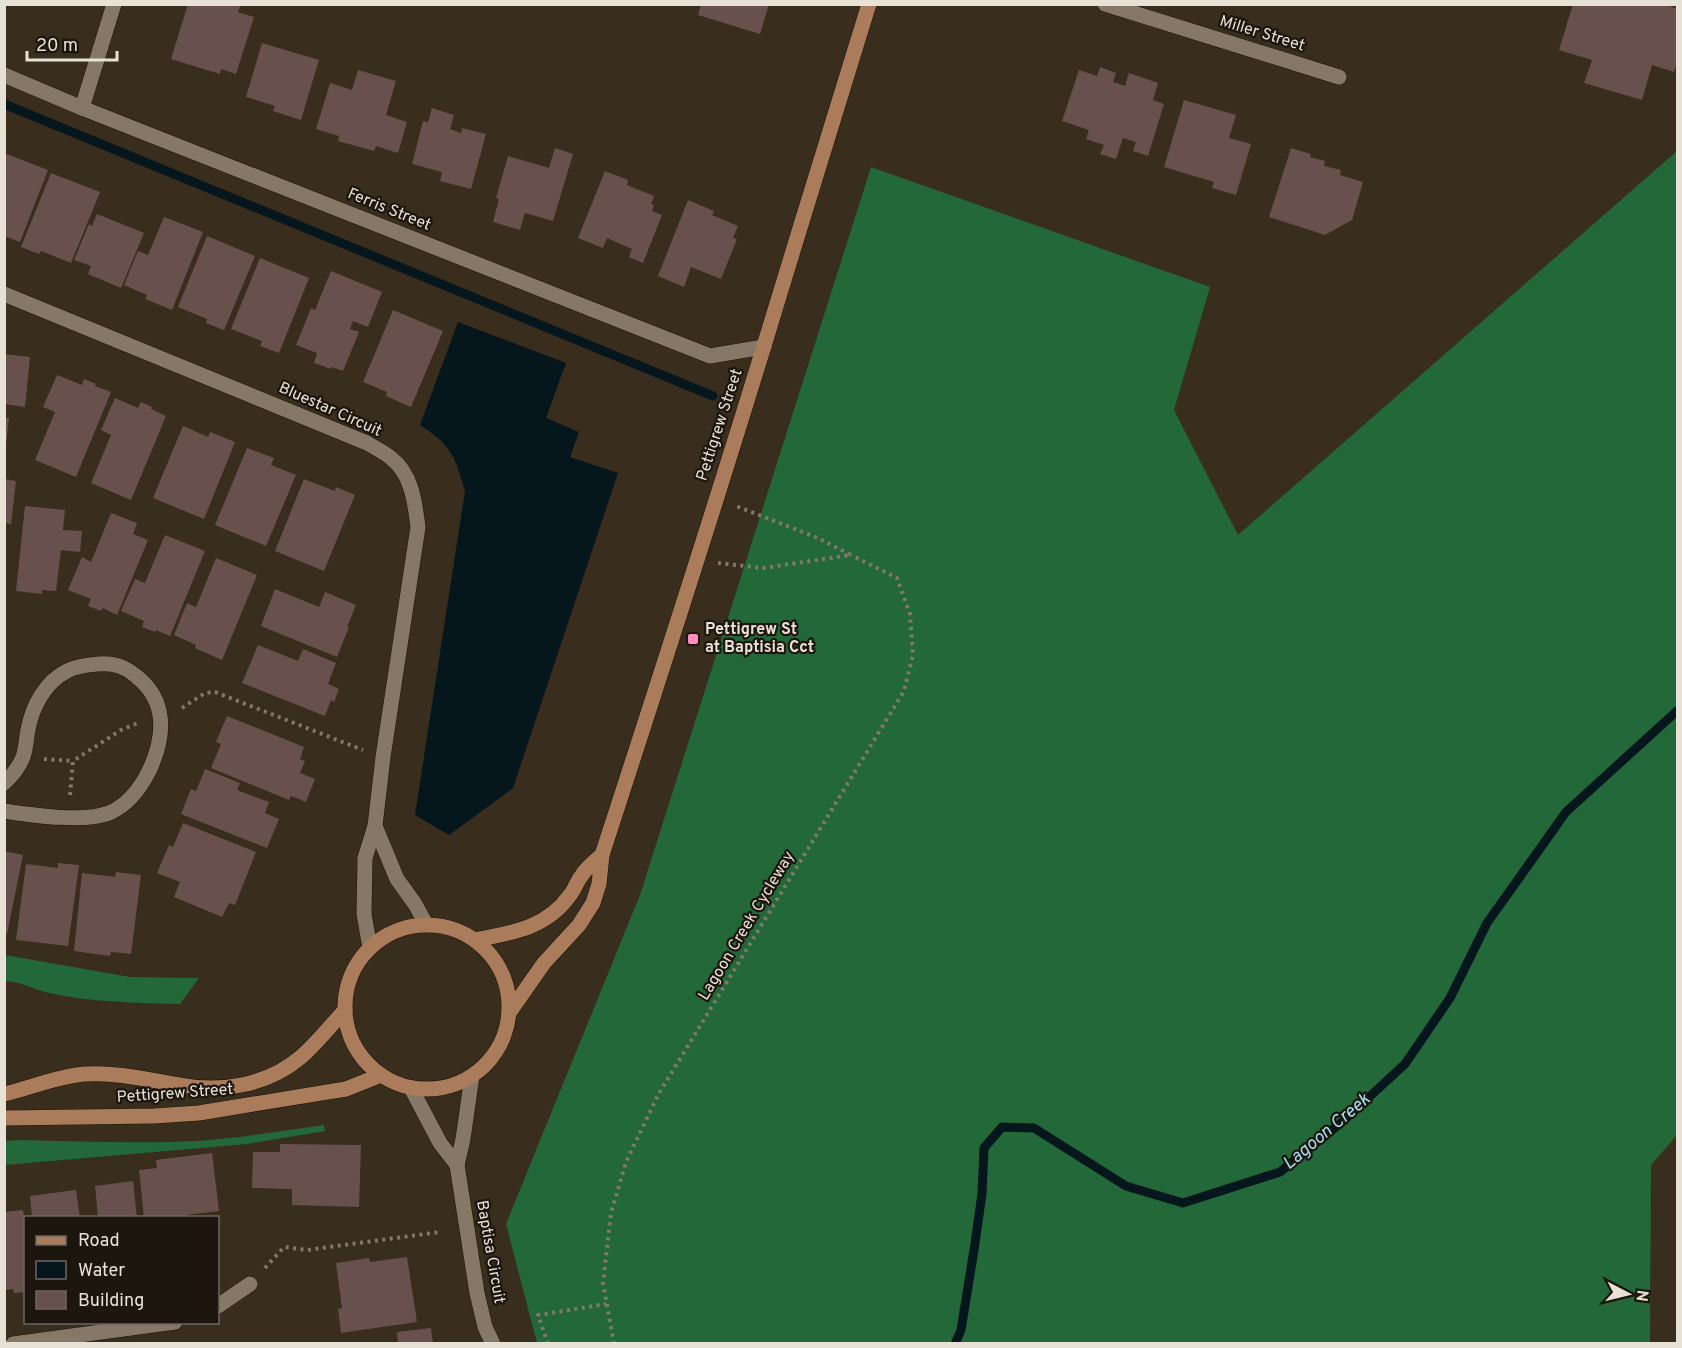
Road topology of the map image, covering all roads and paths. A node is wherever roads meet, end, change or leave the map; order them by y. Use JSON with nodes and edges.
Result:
{"nodes":[{"id":1,"x":114,"y":4,"type":"edge"},
{"id":2,"x":869,"y":4,"type":"edge"},
{"id":3,"x":1106,"y":4,"type":"edge"},
{"id":4,"x":4,"y":75,"type":"edge"},
{"id":5,"x":1339,"y":76,"type":"dead end"},
{"id":6,"x":82,"y":108,"type":"junction"},
{"id":7,"x":4,"y":294,"type":"edge"},
{"id":8,"x":764,"y":347,"type":"junction"},
{"id":9,"x":716,"y":499,"type":"junction"},
{"id":10,"x":851,"y":555,"type":"junction"},
{"id":11,"x":698,"y":557,"type":"junction"},
{"id":12,"x":160,"y":715,"type":"junction"},
{"id":13,"x":383,"y":757,"type":"junction"},
{"id":14,"x":4,"y":783,"type":"edge"},
{"id":15,"x":4,"y":811,"type":"edge"},
{"id":16,"x":69,"y":817,"type":"junction"},
{"id":17,"x":375,"y":826,"type":"junction"},
{"id":18,"x":602,"y":855,"type":"junction"},
{"id":19,"x":426,"y":924,"type":"junction"},
{"id":20,"x":476,"y":940,"type":"junction"},
{"id":21,"x":370,"y":948,"type":"junction"},
{"id":22,"x":345,"y":1010,"type":"junction"},
{"id":23,"x":509,"y":1013,"type":"junction"},
{"id":24,"x":381,"y":1075,"type":"junction"},
{"id":25,"x":472,"y":1076,"type":"junction"},
{"id":26,"x":411,"y":1088,"type":"junction"},
{"id":27,"x":4,"y":1094,"type":"edge"},
{"id":28,"x":4,"y":1118,"type":"edge"},
{"id":29,"x":457,"y":1165,"type":"junction"},
{"id":30,"x":440,"y":1232,"type":"dead end"},
{"id":31,"x":250,"y":1284,"type":"joint"},
{"id":32,"x":606,"y":1304,"type":"junction"},
{"id":33,"x":219,"y":1305,"type":"edge"},
{"id":34,"x":167,"y":1324,"type":"edge"},
{"id":35,"x":12,"y":1344,"type":"edge"},
{"id":36,"x":493,"y":1344,"type":"edge"},
{"id":37,"x":548,"y":1344,"type":"edge"},
{"id":38,"x":614,"y":1344,"type":"edge"}],
"edges":[{"from":1,"to":6,"type":"street"},
{"from":2,"to":8,"type":"main road","name":"Pettigrew Street"},
{"from":3,"to":5,"type":"street","name":"Miller Street"},
{"from":4,"to":6,"type":"street","name":"Ferris Street"},
{"from":6,"to":8,"type":"street","name":"Ferris Street"},
{"from":7,"to":13,"type":"street","name":"Bluestar Circuit"},
{"from":8,"to":9,"type":"main road","name":"Pettigrew Street"},
{"from":9,"to":10,"type":"path","name":"Lagoon Creek Cycleway"},
{"from":9,"to":11,"type":"main road","name":"Pettigrew Street"},
{"from":10,"to":11,"type":"path"},
{"from":10,"to":32,"type":"path","name":"Lagoon Creek Cycleway"},
{"from":11,"to":18,"type":"main road","name":"Pettigrew Street"},
{"from":12,"to":13,"type":"path"},
{"from":12,"to":14,"type":"street"},
{"from":12,"to":16,"type":"path"},
{"from":12,"to":16,"type":"street"},
{"from":13,"to":17,"type":"street","name":"Bluestar Circuit"},
{"from":15,"to":16,"type":"street"},
{"from":17,"to":19,"type":"street","name":"Bluestar Circuit"},
{"from":17,"to":21,"type":"street","name":"Bluestar Circuit"},
{"from":18,"to":20,"type":"main road","name":"Pettigrew Street"},
{"from":18,"to":23,"type":"main road","name":"Pettigrew Street"},
{"from":19,"to":20,"type":"main road"},
{"from":19,"to":21,"type":"main road"},
{"from":20,"to":23,"type":"main road"},
{"from":21,"to":22,"type":"main road"},
{"from":22,"to":24,"type":"main road"},
{"from":22,"to":27,"type":"main road","name":"Pettigrew Street"},
{"from":23,"to":25,"type":"main road"},
{"from":24,"to":26,"type":"main road"},
{"from":24,"to":28,"type":"main road","name":"Pettigrew Street"},
{"from":25,"to":26,"type":"main road"},
{"from":25,"to":29,"type":"street","name":"Baptisa Circuit"},
{"from":26,"to":29,"type":"street","name":"Baptisa Circuit"},
{"from":29,"to":36,"type":"street","name":"Baptisa Circuit"},
{"from":30,"to":31,"type":"path"},
{"from":31,"to":33,"type":"street"},
{"from":32,"to":37,"type":"path"},
{"from":32,"to":38,"type":"path","name":"Lagoon Creek Cycleway"},
{"from":34,"to":35,"type":"street"}]}
